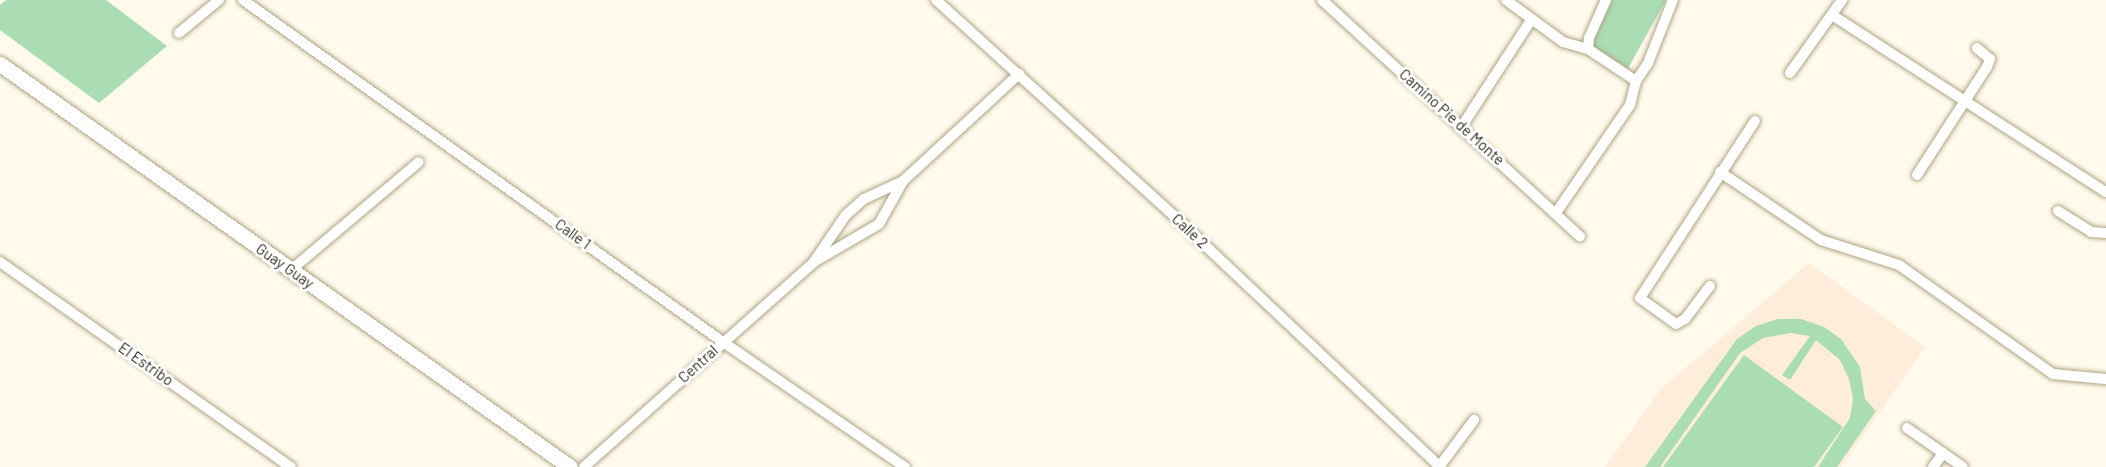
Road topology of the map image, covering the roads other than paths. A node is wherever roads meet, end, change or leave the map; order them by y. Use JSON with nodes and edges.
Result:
{"nodes":[{"id":1,"x":219,"y":0,"type":"edge"},
{"id":2,"x":243,"y":0,"type":"edge"},
{"id":3,"x":936,"y":0,"type":"edge"},
{"id":4,"x":1322,"y":0,"type":"edge"},
{"id":5,"x":1506,"y":0,"type":"edge"},
{"id":6,"x":1606,"y":0,"type":"edge"},
{"id":7,"x":1673,"y":0,"type":"edge"},
{"id":8,"x":1842,"y":0,"type":"edge"},
{"id":9,"x":1832,"y":15,"type":"junction"},
{"id":10,"x":1531,"y":20,"type":"junction"},
{"id":11,"x":179,"y":33,"type":"dead end"},
{"id":12,"x":1977,"y":48,"type":"dead end"},
{"id":13,"x":1588,"y":49,"type":"junction"},
{"id":14,"x":0,"y":64,"type":"edge"},
{"id":15,"x":1019,"y":74,"type":"junction"},
{"id":16,"x":1790,"y":74,"type":"dead end"},
{"id":17,"x":1636,"y":81,"type":"junction"},
{"id":18,"x":1965,"y":100,"type":"junction"},
{"id":19,"x":1755,"y":121,"type":"dead end"},
{"id":20,"x":1462,"y":126,"type":"junction"},
{"id":21,"x":418,"y":162,"type":"dead end"},
{"id":22,"x":1720,"y":172,"type":"junction"},
{"id":23,"x":1917,"y":175,"type":"dead end"},
{"id":24,"x":903,"y":181,"type":"junction"},
{"id":25,"x":2106,"y":192,"type":"edge"},
{"id":26,"x":2058,"y":211,"type":"dead end"},
{"id":27,"x":1556,"y":213,"type":"junction"},
{"id":28,"x":2106,"y":233,"type":"edge"},
{"id":29,"x":1580,"y":236,"type":"dead end"},
{"id":30,"x":0,"y":262,"type":"edge"},
{"id":31,"x":813,"y":263,"type":"junction"},
{"id":32,"x":291,"y":270,"type":"junction"},
{"id":33,"x":1710,"y":286,"type":"dead end"},
{"id":34,"x":723,"y":342,"type":"junction"},
{"id":35,"x":2106,"y":379,"type":"edge"},
{"id":36,"x":1474,"y":420,"type":"dead end"},
{"id":37,"x":1907,"y":428,"type":"dead end"},
{"id":38,"x":1943,"y":453,"type":"junction"},
{"id":39,"x":291,"y":467,"type":"edge"},
{"id":40,"x":570,"y":467,"type":"edge"},
{"id":41,"x":584,"y":467,"type":"edge"},
{"id":42,"x":905,"y":467,"type":"edge"},
{"id":43,"x":1439,"y":467,"type":"edge"},
{"id":44,"x":1933,"y":467,"type":"edge"},
{"id":45,"x":1963,"y":467,"type":"edge"}],
"edges":[{"from":1,"to":11,"type":"street"},
{"from":2,"to":34,"type":"street","name":"Calle 1"},
{"from":3,"to":15,"type":"street","name":"Calle 2"},
{"from":4,"to":20,"type":"street","name":"Camino Pie de Monte"},
{"from":5,"to":10,"type":"street"},
{"from":6,"to":13,"type":"street"},
{"from":7,"to":17,"type":"street"},
{"from":8,"to":9,"type":"street"},
{"from":9,"to":16,"type":"street"},
{"from":9,"to":18,"type":"street"},
{"from":10,"to":13,"type":"street"},
{"from":10,"to":20,"type":"street"},
{"from":12,"to":18,"type":"street"},
{"from":13,"to":17,"type":"street"},
{"from":14,"to":32,"type":"street","name":"Guay Guay"},
{"from":15,"to":24,"type":"street","name":"Central"},
{"from":15,"to":43,"type":"street","name":"Calle 2"},
{"from":17,"to":27,"type":"street"},
{"from":18,"to":23,"type":"street"},
{"from":18,"to":25,"type":"street"},
{"from":19,"to":22,"type":"street"},
{"from":20,"to":27,"type":"street","name":"Camino Pie de Monte"},
{"from":21,"to":32,"type":"street"},
{"from":22,"to":33,"type":"street"},
{"from":22,"to":35,"type":"street"},
{"from":24,"to":31,"type":"street","name":"Central"},
{"from":24,"to":31,"type":"street","name":"Central"},
{"from":26,"to":28,"type":"street"},
{"from":27,"to":29,"type":"street","name":"Camino Pie de Monte"},
{"from":30,"to":39,"type":"street","name":"El Estribo"},
{"from":31,"to":34,"type":"street","name":"Central"},
{"from":32,"to":40,"type":"street","name":"Guay Guay"},
{"from":34,"to":41,"type":"street","name":"Central"},
{"from":34,"to":42,"type":"street","name":"Calle 1"},
{"from":36,"to":43,"type":"street"},
{"from":37,"to":38,"type":"street"},
{"from":38,"to":44,"type":"street"},
{"from":38,"to":45,"type":"street"}]}
